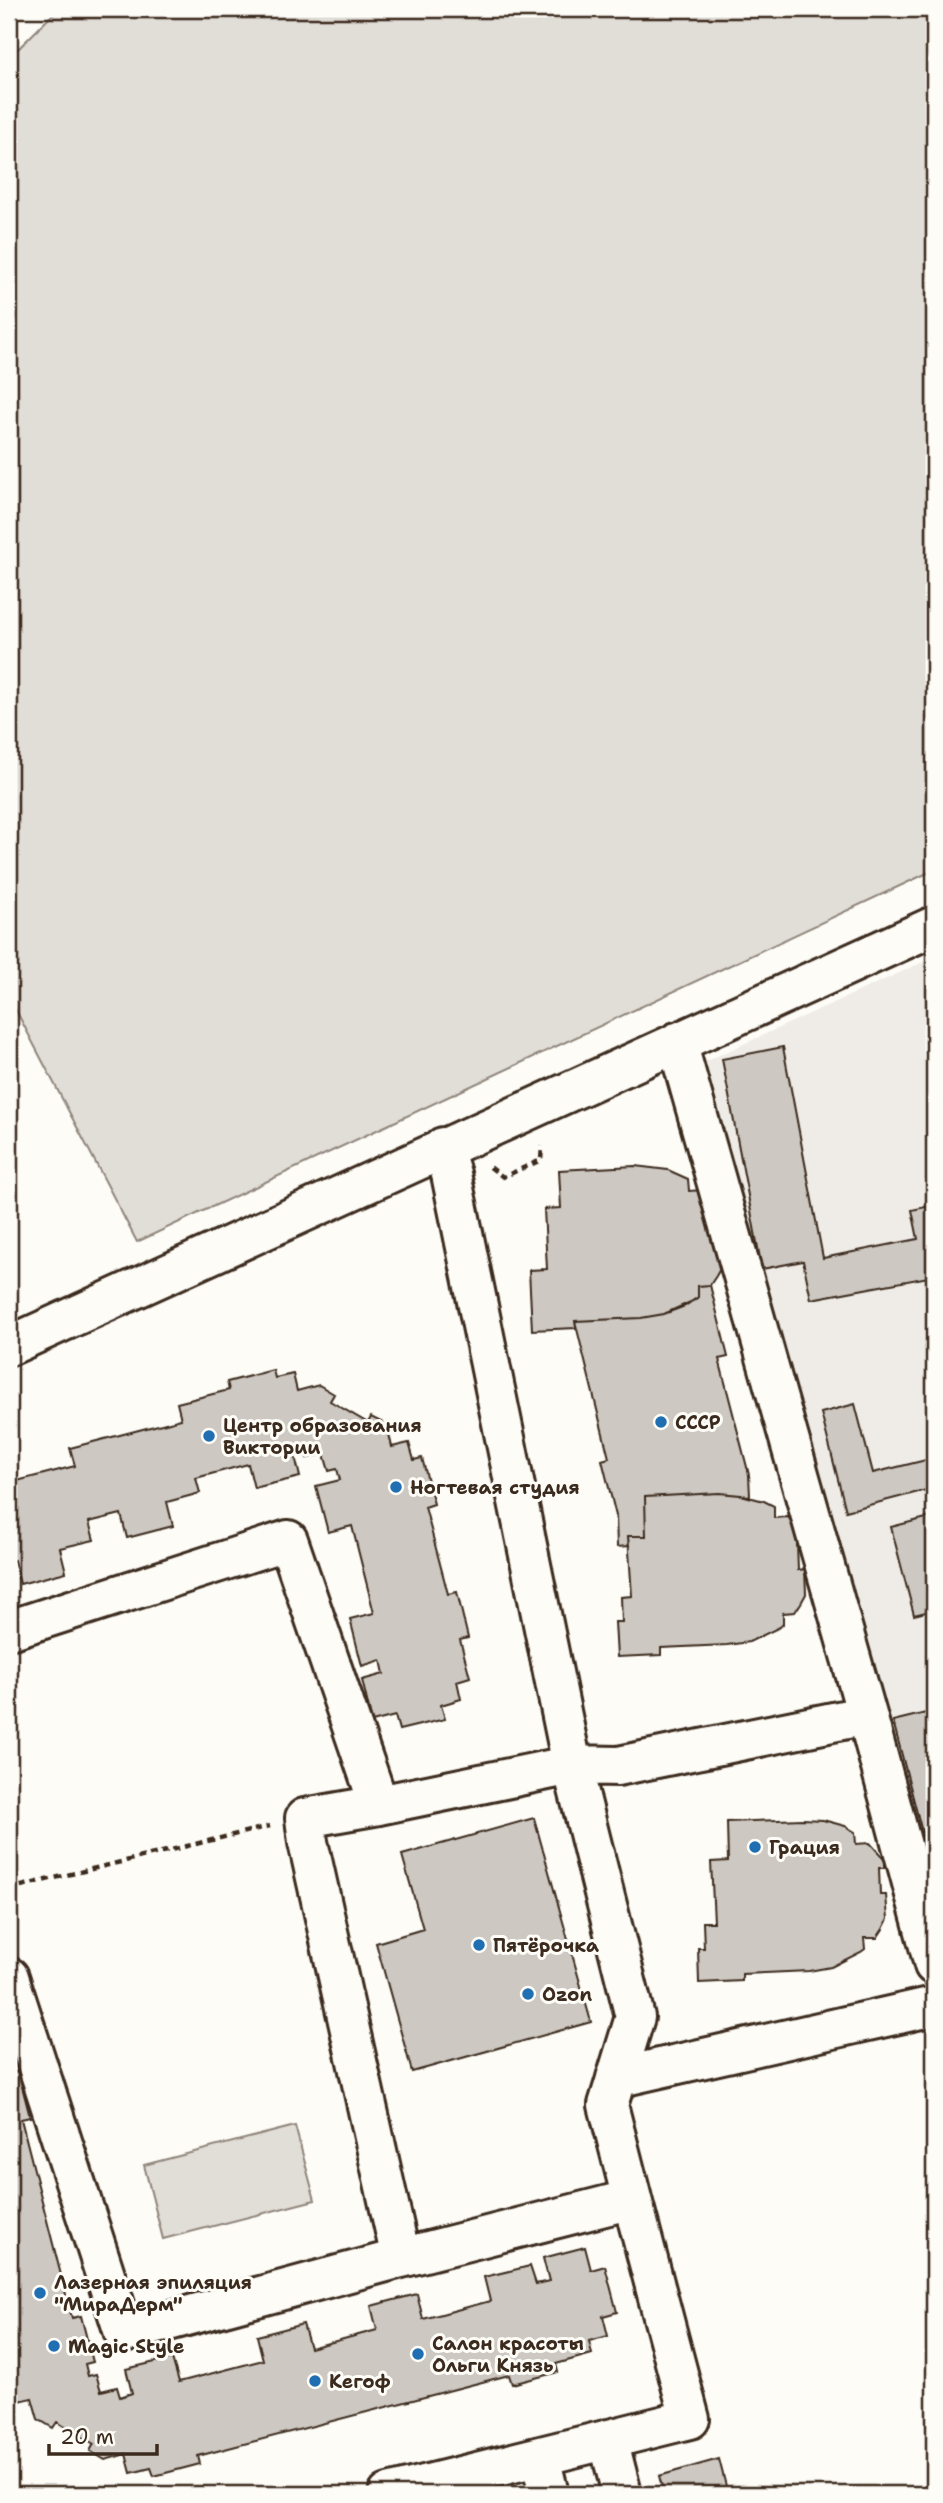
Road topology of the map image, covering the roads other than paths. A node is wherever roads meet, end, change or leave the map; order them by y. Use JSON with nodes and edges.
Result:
{"nodes":[{"id":1,"x":934,"y":926,"type":"edge"},
{"id":2,"x":677,"y":1042,"type":"junction"},
{"id":3,"x":443,"y":1147,"type":"junction"},
{"id":4,"x":9,"y":1346,"type":"edge"},
{"id":5,"x":9,"y":1630,"type":"edge"},
{"id":6,"x":867,"y":1714,"type":"junction"},
{"id":7,"x":572,"y":1765,"type":"junction"},
{"id":8,"x":379,"y":1805,"type":"junction"},
{"id":9,"x":934,"y":1965,"type":"edge"},
{"id":10,"x":9,"y":1977,"type":"edge"},
{"id":11,"x":934,"y":2006,"type":"edge"},
{"id":12,"x":616,"y":2078,"type":"junction"},
{"id":13,"x":632,"y":2199,"type":"junction"},
{"id":14,"x":401,"y":2258,"type":"junction"},
{"id":15,"x":608,"y":2440,"type":"junction"},
{"id":16,"x":540,"y":2457,"type":"junction"},
{"id":17,"x":388,"y":2494,"type":"edge"},
{"id":18,"x":549,"y":2494,"type":"edge"},
{"id":19,"x":622,"y":2494,"type":"edge"}],
"edges":[{"from":1,"to":2,"type":"street"},
{"from":2,"to":3,"type":"street"},
{"from":2,"to":6,"type":"street"},
{"from":3,"to":4,"type":"street"},
{"from":3,"to":7,"type":"street"},
{"from":5,"to":8,"type":"street"},
{"from":6,"to":7,"type":"street"},
{"from":6,"to":9,"type":"street"},
{"from":7,"to":8,"type":"street"},
{"from":7,"to":12,"type":"street"},
{"from":8,"to":14,"type":"street"},
{"from":10,"to":14,"type":"street"},
{"from":11,"to":12,"type":"street"},
{"from":12,"to":13,"type":"street"},
{"from":13,"to":14,"type":"street"},
{"from":13,"to":15,"type":"street"},
{"from":15,"to":16,"type":"street"},
{"from":15,"to":19,"type":"street"},
{"from":16,"to":17,"type":"street"},
{"from":16,"to":18,"type":"street"}]}
